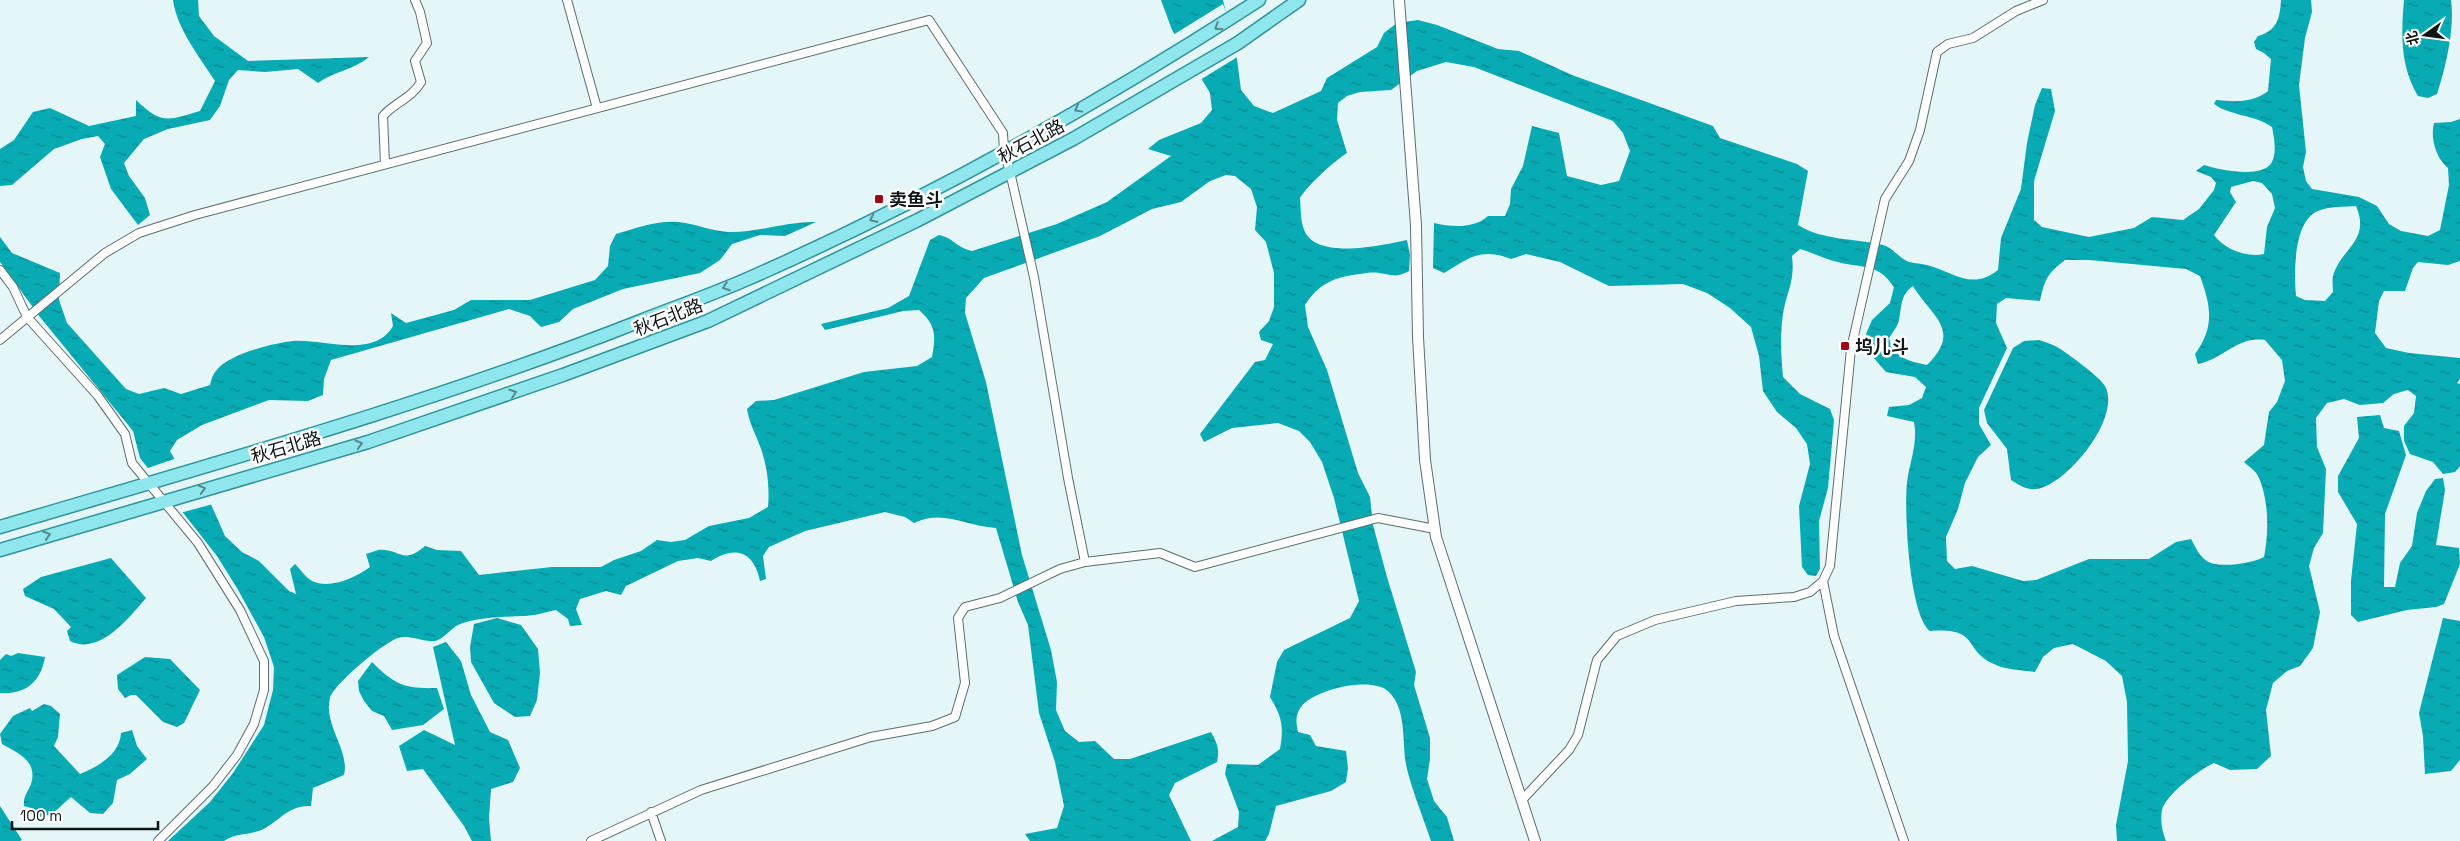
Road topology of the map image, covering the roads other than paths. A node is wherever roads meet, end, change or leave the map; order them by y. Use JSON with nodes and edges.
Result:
{"nodes":[{"id":1,"x":415,"y":0,"type":"edge"},
{"id":2,"x":567,"y":0,"type":"edge"},
{"id":3,"x":1259,"y":0,"type":"edge"},
{"id":4,"x":1299,"y":0,"type":"edge"},
{"id":5,"x":1400,"y":0,"type":"edge"},
{"id":6,"x":2043,"y":0,"type":"edge"},
{"id":7,"x":597,"y":108,"type":"junction"},
{"id":8,"x":1004,"y":151,"type":"junction"},
{"id":9,"x":385,"y":164,"type":"junction"},
{"id":10,"x":1010,"y":172,"type":"junction"},
{"id":11,"x":0,"y":270,"type":"edge"},
{"id":12,"x":27,"y":318,"type":"junction"},
{"id":13,"x":0,"y":340,"type":"edge"},
{"id":14,"x":0,"y":526,"type":"edge"},
{"id":15,"x":1435,"y":528,"type":"junction"},
{"id":16,"x":0,"y":550,"type":"edge"},
{"id":17,"x":1085,"y":562,"type":"junction"},
{"id":18,"x":1823,"y":581,"type":"junction"},
{"id":19,"x":1522,"y":800,"type":"junction"},
{"id":20,"x":651,"y":812,"type":"junction"},
{"id":21,"x":158,"y":841,"type":"edge"},
{"id":22,"x":590,"y":841,"type":"edge"},
{"id":23,"x":661,"y":841,"type":"edge"},
{"id":24,"x":1535,"y":841,"type":"edge"},
{"id":25,"x":1904,"y":841,"type":"edge"}],
"edges":[{"from":1,"to":9,"type":"street"},
{"from":2,"to":7,"type":"street"},
{"from":3,"to":8,"type":"main road","name":"秋石北路","one_way":true},
{"from":4,"to":10,"type":"main road","name":"秋石北路"},
{"from":5,"to":15,"type":"street"},
{"from":6,"to":18,"type":"street"},
{"from":7,"to":8,"type":"street"},
{"from":7,"to":9,"type":"street"},
{"from":8,"to":10,"type":"street"},
{"from":8,"to":14,"type":"main road","name":"秋石北路","one_way":true},
{"from":9,"to":12,"type":"street"},
{"from":16,"to":10,"type":"main road","name":"秋石北路","one_way":true},
{"from":10,"to":17,"type":"street"},
{"from":11,"to":12,"type":"street"},
{"from":12,"to":13,"type":"street"},
{"from":12,"to":21,"type":"street"},
{"from":15,"to":17,"type":"street"},
{"from":15,"to":19,"type":"street"},
{"from":17,"to":20,"type":"street"},
{"from":18,"to":19,"type":"street"},
{"from":18,"to":25,"type":"street"},
{"from":19,"to":24,"type":"street"},
{"from":20,"to":22,"type":"street"},
{"from":20,"to":23,"type":"street"}]}
